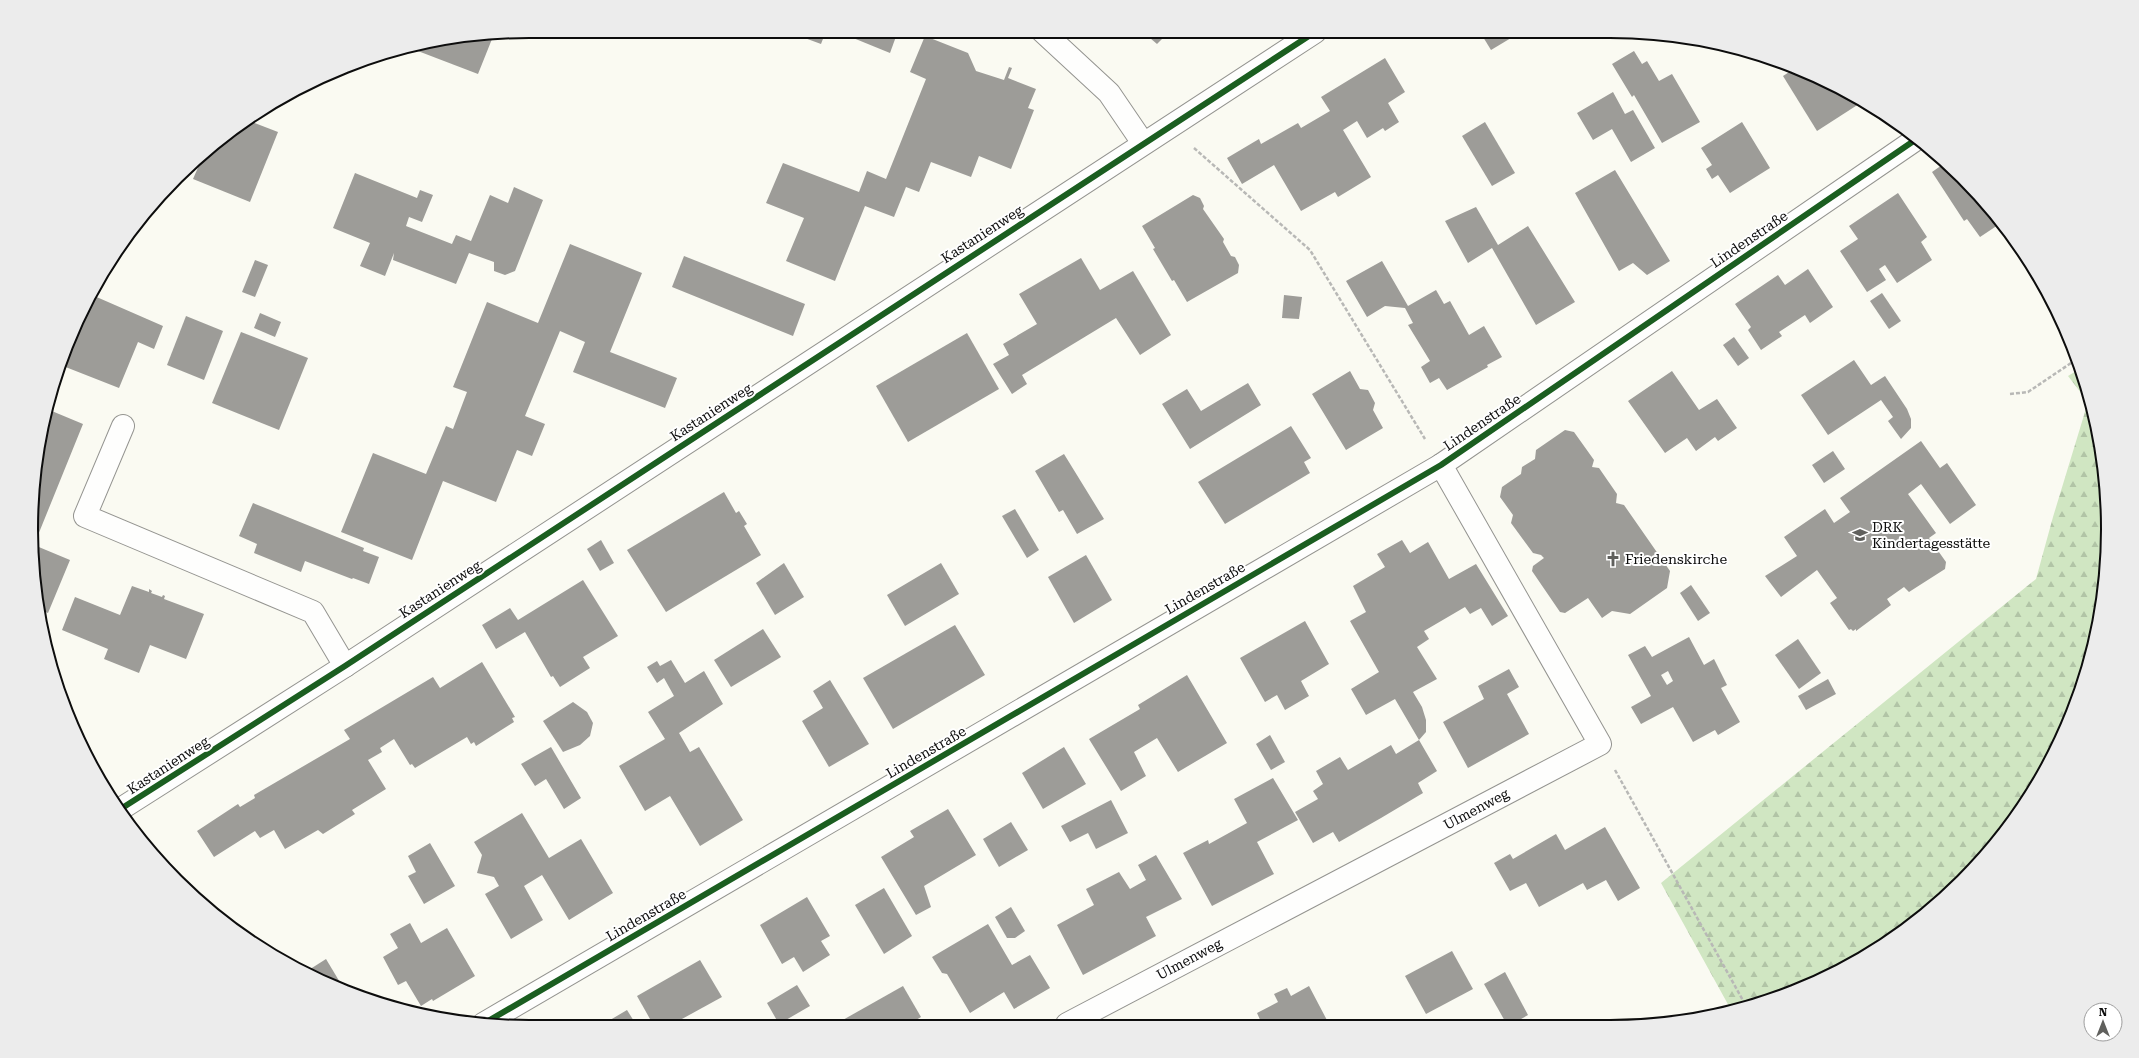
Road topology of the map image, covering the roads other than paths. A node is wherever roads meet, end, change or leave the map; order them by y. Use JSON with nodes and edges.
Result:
{"nodes":[{"id":1,"x":1049,"y":38,"type":"edge"},
{"id":2,"x":1306,"y":38,"type":"edge"},
{"id":3,"x":1912,"y":142,"type":"edge"},
{"id":4,"x":1143,"y":143,"type":"junction"},
{"id":5,"x":123,"y":426,"type":"dead end"},
{"id":6,"x":1441,"y":465,"type":"junction"},
{"id":7,"x":345,"y":666,"type":"junction"},
{"id":8,"x":124,"y":807,"type":"edge"},
{"id":9,"x":492,"y":1019,"type":"edge"},
{"id":10,"x":1076,"y":1020,"type":"edge"}],
"edges":[{"from":1,"to":4,"type":"street"},
{"from":2,"to":4,"type":"street","name":"Kastanienweg"},
{"from":3,"to":6,"type":"street","name":"Lindenstraße"},
{"from":4,"to":7,"type":"street","name":"Kastanienweg"},
{"from":5,"to":7,"type":"street"},
{"from":6,"to":9,"type":"street","name":"Lindenstraße"},
{"from":6,"to":10,"type":"street","name":"Ulmenweg"},
{"from":7,"to":8,"type":"street","name":"Kastanienweg"}]}
